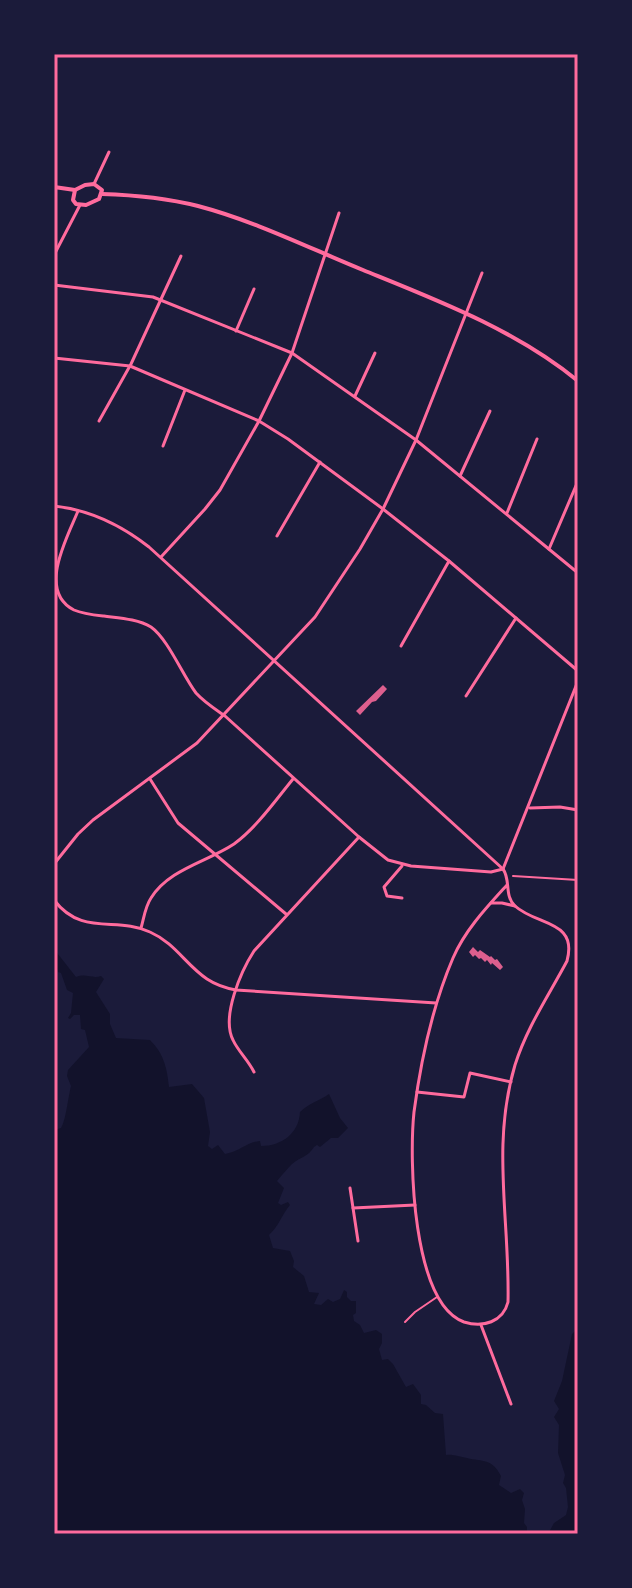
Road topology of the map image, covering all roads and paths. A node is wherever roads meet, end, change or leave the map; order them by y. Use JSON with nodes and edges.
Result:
{"nodes":[{"id":1,"x":109,"y":152,"type":"dead end"},
{"id":2,"x":94,"y":184,"type":"junction"},
{"id":3,"x":54,"y":187,"type":"edge"},
{"id":4,"x":75,"y":190,"type":"junction"},
{"id":5,"x":102,"y":194,"type":"junction"},
{"id":6,"x":80,"y":205,"type":"junction"},
{"id":7,"x":339,"y":213,"type":"dead end"},
{"id":8,"x":54,"y":255,"type":"edge"},
{"id":9,"x":326,"y":255,"type":"junction"},
{"id":10,"x":181,"y":256,"type":"dead end"},
{"id":11,"x":482,"y":273,"type":"dead end"},
{"id":12,"x":54,"y":285,"type":"edge"},
{"id":13,"x":254,"y":289,"type":"dead end"},
{"id":14,"x":162,"y":300,"type":"junction"},
{"id":15,"x":466,"y":314,"type":"junction"},
{"id":16,"x":236,"y":331,"type":"junction"},
{"id":17,"x":292,"y":353,"type":"junction"},
{"id":18,"x":375,"y":353,"type":"dead end"},
{"id":19,"x":54,"y":358,"type":"edge"},
{"id":20,"x":130,"y":366,"type":"junction"},
{"id":21,"x":578,"y":381,"type":"edge"},
{"id":22,"x":185,"y":390,"type":"junction"},
{"id":23,"x":355,"y":396,"type":"junction"},
{"id":24,"x":490,"y":411,"type":"dead end"},
{"id":25,"x":99,"y":421,"type":"dead end"},
{"id":26,"x":259,"y":421,"type":"junction"},
{"id":27,"x":537,"y":439,"type":"dead end"},
{"id":28,"x":416,"y":440,"type":"junction"},
{"id":29,"x":163,"y":446,"type":"dead end"},
{"id":30,"x":320,"y":462,"type":"junction"},
{"id":31,"x":460,"y":476,"type":"junction"},
{"id":32,"x":578,"y":481,"type":"edge"},
{"id":33,"x":54,"y":506,"type":"edge"},
{"id":34,"x":383,"y":509,"type":"junction"},
{"id":35,"x":78,"y":511,"type":"junction"},
{"id":36,"x":506,"y":514,"type":"junction"},
{"id":37,"x":277,"y":536,"type":"dead end"},
{"id":38,"x":549,"y":549,"type":"junction"},
{"id":39,"x":161,"y":558,"type":"junction"},
{"id":40,"x":449,"y":561,"type":"junction"},
{"id":41,"x":578,"y":573,"type":"edge"},
{"id":42,"x":516,"y":618,"type":"junction"},
{"id":43,"x":401,"y":646,"type":"dead end"},
{"id":44,"x":274,"y":662,"type":"junction"},
{"id":45,"x":578,"y":671,"type":"edge"},
{"id":46,"x":578,"y":681,"type":"edge"},
{"id":47,"x":466,"y":696,"type":"dead end"},
{"id":48,"x":225,"y":716,"type":"junction"},
{"id":49,"x":294,"y":778,"type":"junction"},
{"id":50,"x":150,"y":779,"type":"junction"},
{"id":51,"x":528,"y":808,"type":"junction"},
{"id":52,"x":578,"y":810,"type":"edge"},
{"id":53,"x":359,"y":837,"type":"junction"},
{"id":54,"x":213,"y":855,"type":"junction"},
{"id":55,"x":54,"y":864,"type":"edge"},
{"id":56,"x":403,"y":865,"type":"junction"},
{"id":57,"x":503,"y":869,"type":"junction"},
{"id":58,"x":507,"y":876,"type":"junction"},
{"id":59,"x":578,"y":880,"type":"edge"},
{"id":60,"x":507,"y":885,"type":"junction"},
{"id":61,"x":402,"y":898,"type":"dead end"},
{"id":62,"x":54,"y":900,"type":"edge"},
{"id":63,"x":490,"y":903,"type":"junction"},
{"id":64,"x":515,"y":906,"type":"junction"},
{"id":65,"x":286,"y":914,"type":"junction"},
{"id":66,"x":141,"y":928,"type":"junction"},
{"id":67,"x":236,"y":990,"type":"junction"},
{"id":68,"x":436,"y":1003,"type":"junction"},
{"id":69,"x":254,"y":1072,"type":"dead end"},
{"id":70,"x":511,"y":1082,"type":"junction"},
{"id":71,"x":417,"y":1092,"type":"junction"},
{"id":72,"x":350,"y":1188,"type":"dead end"},
{"id":73,"x":415,"y":1205,"type":"junction"},
{"id":74,"x":353,"y":1208,"type":"junction"},
{"id":75,"x":358,"y":1241,"type":"dead end"},
{"id":76,"x":437,"y":1297,"type":"junction"},
{"id":77,"x":405,"y":1322,"type":"dead end"},
{"id":78,"x":481,"y":1325,"type":"junction"},
{"id":79,"x":511,"y":1404,"type":"dead end"}],
"edges":[{"from":1,"to":2,"type":"street"},
{"from":2,"to":4,"type":"street"},
{"from":2,"to":5,"type":"street"},
{"from":3,"to":4,"type":"street"},
{"from":4,"to":6,"type":"street"},
{"from":5,"to":6,"type":"street"},
{"from":5,"to":9,"type":"street"},
{"from":6,"to":8,"type":"street"},
{"from":7,"to":9,"type":"street"},
{"from":9,"to":15,"type":"street"},
{"from":9,"to":17,"type":"street"},
{"from":10,"to":14,"type":"street"},
{"from":11,"to":15,"type":"street"},
{"from":12,"to":14,"type":"street"},
{"from":13,"to":16,"type":"street"},
{"from":14,"to":16,"type":"street"},
{"from":14,"to":20,"type":"street"},
{"from":15,"to":21,"type":"street"},
{"from":15,"to":28,"type":"street"},
{"from":16,"to":17,"type":"street"},
{"from":17,"to":23,"type":"street"},
{"from":17,"to":26,"type":"street"},
{"from":18,"to":23,"type":"street"},
{"from":19,"to":20,"type":"street"},
{"from":20,"to":22,"type":"street"},
{"from":20,"to":25,"type":"street"},
{"from":22,"to":26,"type":"street"},
{"from":22,"to":29,"type":"street"},
{"from":23,"to":28,"type":"street"},
{"from":24,"to":31,"type":"street"},
{"from":26,"to":30,"type":"street"},
{"from":26,"to":39,"type":"street"},
{"from":27,"to":36,"type":"street"},
{"from":28,"to":31,"type":"street"},
{"from":28,"to":34,"type":"street"},
{"from":30,"to":34,"type":"street"},
{"from":30,"to":37,"type":"street"},
{"from":31,"to":36,"type":"street"},
{"from":32,"to":38,"type":"street"},
{"from":33,"to":35,"type":"street"},
{"from":34,"to":40,"type":"street"},
{"from":34,"to":44,"type":"street"},
{"from":35,"to":39,"type":"street"},
{"from":35,"to":48,"type":"street"},
{"from":36,"to":38,"type":"street"},
{"from":38,"to":41,"type":"street"},
{"from":39,"to":44,"type":"street"},
{"from":40,"to":42,"type":"street"},
{"from":40,"to":43,"type":"street"},
{"from":42,"to":45,"type":"street"},
{"from":42,"to":47,"type":"street"},
{"from":44,"to":48,"type":"street"},
{"from":44,"to":57,"type":"street"},
{"from":46,"to":51,"type":"street"},
{"from":48,"to":49,"type":"street"},
{"from":48,"to":50,"type":"street"},
{"from":49,"to":53,"type":"street"},
{"from":49,"to":54,"type":"street"},
{"from":50,"to":54,"type":"street"},
{"from":50,"to":55,"type":"street"},
{"from":51,"to":52,"type":"street"},
{"from":51,"to":57,"type":"street"},
{"from":53,"to":56,"type":"street"},
{"from":53,"to":65,"type":"street"},
{"from":54,"to":65,"type":"street"},
{"from":54,"to":66,"type":"street"},
{"from":56,"to":57,"type":"street"},
{"from":56,"to":61,"type":"street"},
{"from":57,"to":58,"type":"street"},
{"from":58,"to":59,"type":"path"},
{"from":58,"to":60,"type":"street"},
{"from":60,"to":63,"type":"street"},
{"from":60,"to":64,"type":"street"},
{"from":62,"to":66,"type":"street"},
{"from":63,"to":64,"type":"street"},
{"from":63,"to":68,"type":"street"},
{"from":64,"to":70,"type":"street"},
{"from":65,"to":67,"type":"street"},
{"from":66,"to":67,"type":"street"},
{"from":67,"to":68,"type":"street"},
{"from":67,"to":69,"type":"street"},
{"from":68,"to":71,"type":"street"},
{"from":70,"to":71,"type":"street"},
{"from":70,"to":78,"type":"street"},
{"from":71,"to":73,"type":"street"},
{"from":72,"to":74,"type":"street"},
{"from":73,"to":74,"type":"street"},
{"from":73,"to":76,"type":"street"},
{"from":74,"to":75,"type":"street"},
{"from":76,"to":77,"type":"lane"},
{"from":76,"to":78,"type":"street"},
{"from":78,"to":79,"type":"street"}]}
